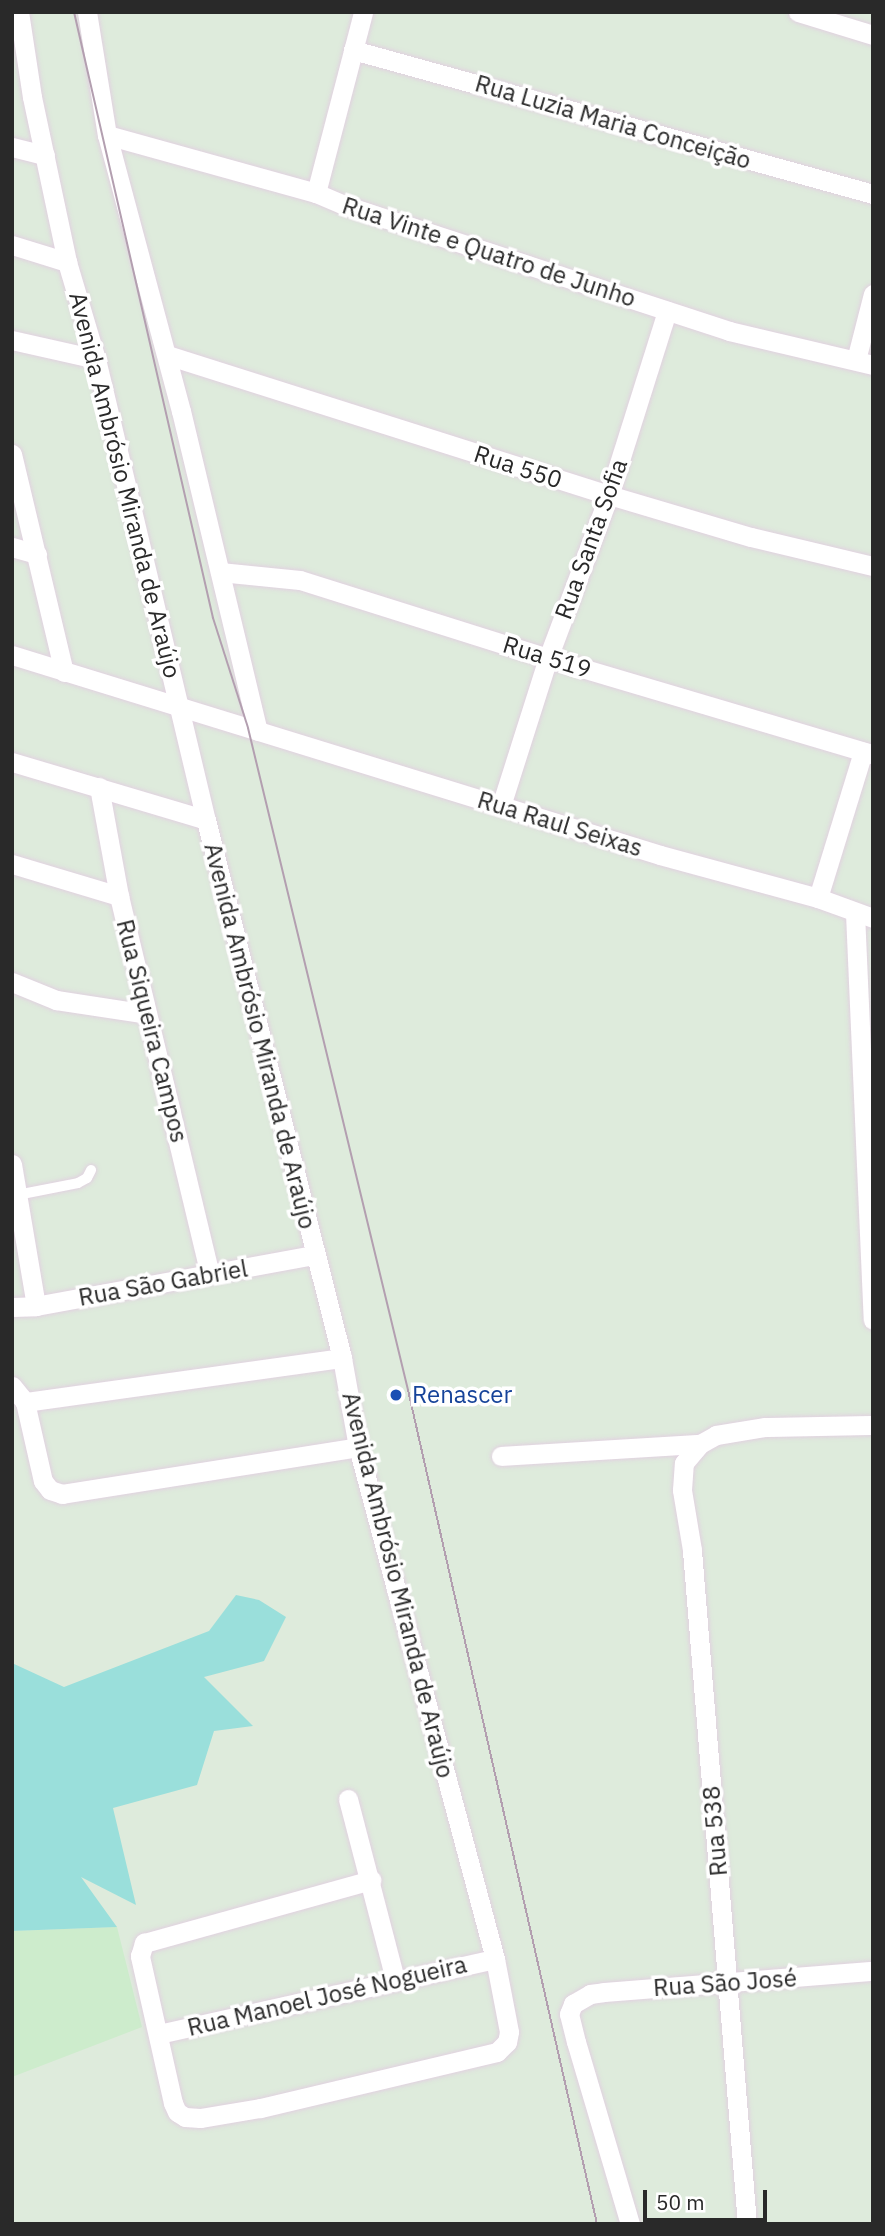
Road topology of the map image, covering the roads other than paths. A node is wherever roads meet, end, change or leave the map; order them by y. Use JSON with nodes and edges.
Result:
{"nodes":[{"id":1,"x":19,"y":12,"type":"edge"},
{"id":2,"x":87,"y":12,"type":"edge"},
{"id":3,"x":363,"y":12,"type":"edge"},
{"id":4,"x":798,"y":12,"type":"edge"},
{"id":5,"x":873,"y":35,"type":"edge"},
{"id":6,"x":353,"y":50,"type":"junction"},
{"id":7,"x":19,"y":56,"type":"edge"},
{"id":8,"x":107,"y":135,"type":"junction"},
{"id":9,"x":12,"y":147,"type":"edge"},
{"id":10,"x":45,"y":155,"type":"junction"},
{"id":11,"x":316,"y":192,"type":"junction"},
{"id":12,"x":873,"y":194,"type":"edge"},
{"id":13,"x":12,"y":245,"type":"edge"},
{"id":14,"x":67,"y":262,"type":"junction"},
{"id":15,"x":873,"y":294,"type":"edge"},
{"id":16,"x":667,"y":310,"type":"junction"},
{"id":17,"x":12,"y":340,"type":"edge"},
{"id":18,"x":167,"y":355,"type":"junction"},
{"id":19,"x":96,"y":359,"type":"junction"},
{"id":20,"x":864,"y":362,"type":"edge"},
{"id":21,"x":12,"y":454,"type":"edge"},
{"id":22,"x":609,"y":495,"type":"junction"},
{"id":23,"x":12,"y":547,"type":"edge"},
{"id":24,"x":37,"y":554,"type":"junction"},
{"id":25,"x":873,"y":566,"type":"edge"},
{"id":26,"x":220,"y":572,"type":"junction"},
{"id":27,"x":12,"y":655,"type":"edge"},
{"id":28,"x":548,"y":659,"type":"junction"},
{"id":29,"x":64,"y":672,"type":"junction"},
{"id":30,"x":180,"y":705,"type":"junction"},
{"id":31,"x":253,"y":729,"type":"junction"},
{"id":32,"x":868,"y":753,"type":"edge"},
{"id":33,"x":12,"y":762,"type":"edge"},
{"id":34,"x":99,"y":787,"type":"junction"},
{"id":35,"x":501,"y":806,"type":"junction"},
{"id":36,"x":206,"y":820,"type":"junction"},
{"id":37,"x":12,"y":864,"type":"edge"},
{"id":38,"x":119,"y":896,"type":"junction"},
{"id":39,"x":818,"y":898,"type":"junction"},
{"id":40,"x":864,"y":916,"type":"edge"},
{"id":41,"x":12,"y":982,"type":"edge"},
{"id":42,"x":147,"y":1014,"type":"junction"},
{"id":43,"x":12,"y":1164,"type":"edge"},
{"id":44,"x":91,"y":1170,"type":"dead end"},
{"id":45,"x":17,"y":1195,"type":"junction"},
{"id":46,"x":314,"y":1255,"type":"junction"},
{"id":47,"x":210,"y":1274,"type":"junction"},
{"id":48,"x":36,"y":1306,"type":"junction"},
{"id":49,"x":12,"y":1307,"type":"edge"},
{"id":50,"x":873,"y":1320,"type":"edge"},
{"id":51,"x":342,"y":1358,"type":"junction"},
{"id":52,"x":12,"y":1386,"type":"edge"},
{"id":53,"x":25,"y":1402,"type":"junction"},
{"id":54,"x":873,"y":1425,"type":"edge"},
{"id":55,"x":700,"y":1444,"type":"junction"},
{"id":56,"x":358,"y":1447,"type":"junction"},
{"id":57,"x":501,"y":1456,"type":"dead end"},
{"id":58,"x":348,"y":1799,"type":"dead end"},
{"id":59,"x":371,"y":1880,"type":"junction"},
{"id":60,"x":495,"y":1959,"type":"junction"},
{"id":61,"x":873,"y":1971,"type":"edge"},
{"id":62,"x":395,"y":1980,"type":"junction"},
{"id":63,"x":729,"y":1984,"type":"junction"},
{"id":64,"x":159,"y":2034,"type":"junction"},
{"id":65,"x":630,"y":2224,"type":"edge"},
{"id":66,"x":747,"y":2224,"type":"edge"}],
"edges":[{"from":1,"to":7,"type":"street","name":"Avenida Ambrósio Miranda de Araújo"},
{"from":2,"to":8,"type":"street"},
{"from":3,"to":6,"type":"street"},
{"from":4,"to":5,"type":"street"},
{"from":6,"to":11,"type":"street"},
{"from":6,"to":12,"type":"street","name":"Rua Luzia Maria Conceição"},
{"from":7,"to":10,"type":"street","name":"Avenida Ambrósio Miranda de Araújo"},
{"from":8,"to":11,"type":"street","name":"Rua Vinte e Quatro de Junho"},
{"from":8,"to":18,"type":"street"},
{"from":9,"to":10,"type":"street"},
{"from":10,"to":14,"type":"street","name":"Avenida Ambrósio Miranda de Araújo"},
{"from":11,"to":16,"type":"street","name":"Rua Vinte e Quatro de Junho"},
{"from":13,"to":14,"type":"street"},
{"from":14,"to":19,"type":"street","name":"Avenida Ambrósio Miranda de Araújo"},
{"from":15,"to":20,"type":"street"},
{"from":16,"to":20,"type":"street","name":"Rua Vinte e Quatro de Junho"},
{"from":16,"to":22,"type":"street","name":"Rua Santa Sofia"},
{"from":17,"to":19,"type":"street"},
{"from":18,"to":22,"type":"street","name":"Rua 550"},
{"from":18,"to":26,"type":"street"},
{"from":19,"to":30,"type":"street","name":"Avenida Ambrósio Miranda de Araújo"},
{"from":21,"to":24,"type":"street"},
{"from":22,"to":25,"type":"street","name":"Rua 550"},
{"from":22,"to":28,"type":"street","name":"Rua Santa Sofia"},
{"from":23,"to":24,"type":"street"},
{"from":24,"to":29,"type":"street"},
{"from":26,"to":28,"type":"street","name":"Rua 519"},
{"from":26,"to":31,"type":"street"},
{"from":27,"to":29,"type":"street","name":"Rua Raul Seixas"},
{"from":28,"to":32,"type":"street","name":"Rua 519"},
{"from":28,"to":35,"type":"street","name":"Rua Santa Sofia"},
{"from":29,"to":30,"type":"street","name":"Rua Raul Seixas"},
{"from":30,"to":31,"type":"street","name":"Rua Raul Seixas"},
{"from":30,"to":36,"type":"street","name":"Avenida Ambrósio Miranda de Araújo"},
{"from":31,"to":35,"type":"street","name":"Rua Raul Seixas"},
{"from":32,"to":39,"type":"street"},
{"from":33,"to":34,"type":"street"},
{"from":34,"to":36,"type":"street"},
{"from":34,"to":38,"type":"street","name":"Rua Siqueira Campos"},
{"from":35,"to":39,"type":"street","name":"Rua Raul Seixas"},
{"from":36,"to":46,"type":"street","name":"Avenida Ambrósio Miranda de Araújo"},
{"from":37,"to":38,"type":"street"},
{"from":38,"to":42,"type":"street","name":"Rua Siqueira Campos"},
{"from":39,"to":40,"type":"street","name":"Rua Raul Seixas"},
{"from":40,"to":50,"type":"street"},
{"from":41,"to":42,"type":"street"},
{"from":42,"to":47,"type":"street","name":"Rua Siqueira Campos"},
{"from":43,"to":45,"type":"street"},
{"from":44,"to":45,"type":"lane"},
{"from":45,"to":48,"type":"street"},
{"from":46,"to":47,"type":"street","name":"Rua São Gabriel"},
{"from":46,"to":51,"type":"street","name":"Avenida Ambrósio Miranda de Araújo"},
{"from":47,"to":48,"type":"street","name":"Rua São Gabriel"},
{"from":48,"to":49,"type":"street","name":"Rua São Gabriel"},
{"from":51,"to":53,"type":"street"},
{"from":51,"to":56,"type":"street","name":"Avenida Ambrósio Miranda de Araújo"},
{"from":52,"to":53,"type":"street"},
{"from":53,"to":56,"type":"street"},
{"from":54,"to":55,"type":"street"},
{"from":55,"to":57,"type":"street"},
{"from":55,"to":63,"type":"street","name":"Rua 538"},
{"from":56,"to":60,"type":"street","name":"Avenida Ambrósio Miranda de Araújo"},
{"from":58,"to":59,"type":"street"},
{"from":59,"to":62,"type":"street"},
{"from":59,"to":64,"type":"street"},
{"from":60,"to":62,"type":"street","name":"Rua Manoel José Nogueira"},
{"from":60,"to":64,"type":"street","name":"Avenida Ambrósio Miranda de Araújo"},
{"from":61,"to":63,"type":"street","name":"Rua São José"},
{"from":62,"to":64,"type":"street","name":"Rua Manoel José Nogueira"},
{"from":63,"to":65,"type":"street","name":"Rua São José"},
{"from":63,"to":66,"type":"street","name":"Rua 538"}]}
